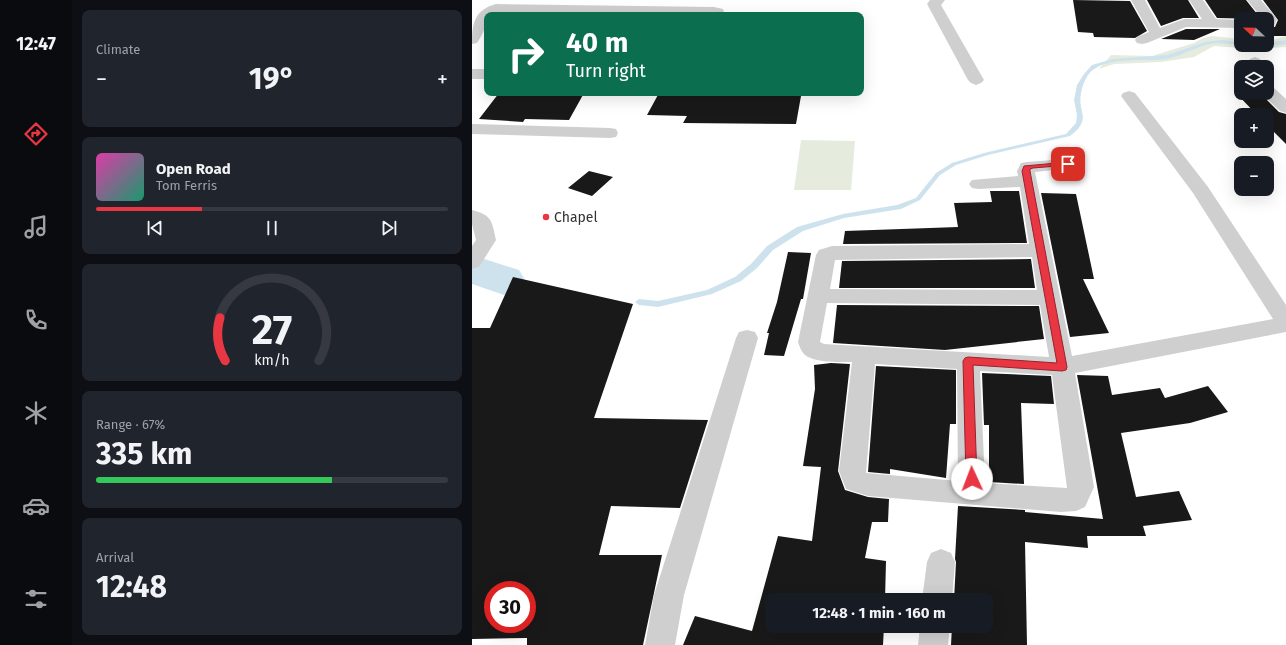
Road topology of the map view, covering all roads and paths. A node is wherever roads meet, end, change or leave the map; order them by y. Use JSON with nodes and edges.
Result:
{"nodes":[{"id":1,"x":938,"y":0,"type":"edge"},
{"id":2,"x":1138,"y":0,"type":"edge"},
{"id":3,"x":1196,"y":0,"type":"edge"},
{"id":4,"x":1254,"y":0,"type":"edge"},
{"id":5,"x":489,"y":12,"type":"edge"},
{"id":6,"x":718,"y":12,"type":"edge"},
{"id":7,"x":1264,"y":12,"type":"edge"},
{"id":8,"x":484,"y":17,"type":"edge"},
{"id":9,"x":1211,"y":23,"type":"junction"},
{"id":10,"x":1234,"y":24,"type":"edge"},
{"id":11,"x":1157,"y":34,"type":"junction"},
{"id":12,"x":476,"y":39,"type":"edge"},
{"id":13,"x":1142,"y":40,"type":"dead end"},
{"id":14,"x":472,"y":74,"type":"edge"},
{"id":15,"x":484,"y":74,"type":"edge"},
{"id":16,"x":976,"y":80,"type":"dead end"},
{"id":17,"x":1286,"y":90,"type":"edge"},
{"id":18,"x":1274,"y":91,"type":"edge"},
{"id":19,"x":1130,"y":96,"type":"dead end"},
{"id":20,"x":1274,"y":97,"type":"edge"},
{"id":21,"x":1286,"y":108,"type":"edge"},
{"id":22,"x":472,"y":129,"type":"edge"},
{"id":23,"x":610,"y":133,"type":"dead end"},
{"id":24,"x":1068,"y":164,"type":"dead end"},
{"id":25,"x":1028,"y":180,"type":"junction"},
{"id":26,"x":978,"y":184,"type":"dead end"},
{"id":27,"x":472,"y":216,"type":"edge"},
{"id":28,"x":1041,"y":250,"type":"junction"},
{"id":29,"x":472,"y":262,"type":"edge"},
{"id":30,"x":817,"y":296,"type":"junction"},
{"id":31,"x":1050,"y":298,"type":"junction"},
{"id":32,"x":1286,"y":323,"type":"edge"},
{"id":33,"x":747,"y":338,"type":"dead end"},
{"id":34,"x":864,"y":354,"type":"junction"},
{"id":35,"x":968,"y":361,"type":"junction"},
{"id":36,"x":1062,"y":367,"type":"junction"},
{"id":37,"x":972,"y":494,"type":"junction"},
{"id":38,"x":941,"y":562,"type":"dead end"},
{"id":39,"x":938,"y":593,"type":"edge"},
{"id":40,"x":934,"y":633,"type":"edge"},
{"id":41,"x":660,"y":645,"type":"edge"},
{"id":42,"x":933,"y":645,"type":"edge"}],
"edges":[{"from":1,"to":16,"type":"street"},
{"from":2,"to":11,"type":"street"},
{"from":3,"to":9,"type":"street"},
{"from":4,"to":7,"type":"street"},
{"from":5,"to":6,"type":"street"},
{"from":8,"to":12,"type":"street"},
{"from":9,"to":10,"type":"street"},
{"from":9,"to":11,"type":"street"},
{"from":11,"to":13,"type":"street"},
{"from":14,"to":15,"type":"street"},
{"from":17,"to":18,"type":"street"},
{"from":19,"to":32,"type":"street"},
{"from":20,"to":21,"type":"street"},
{"from":22,"to":23,"type":"street"},
{"from":24,"to":25,"type":"street"},
{"from":25,"to":26,"type":"street"},
{"from":25,"to":28,"type":"street"},
{"from":27,"to":29,"type":"street"},
{"from":28,"to":30,"type":"street"},
{"from":28,"to":31,"type":"street"},
{"from":30,"to":31,"type":"street"},
{"from":30,"to":34,"type":"street"},
{"from":31,"to":36,"type":"street"},
{"from":32,"to":36,"type":"street"},
{"from":33,"to":41,"type":"street"},
{"from":34,"to":35,"type":"street"},
{"from":34,"to":37,"type":"street"},
{"from":35,"to":36,"type":"street"},
{"from":35,"to":37,"type":"street"},
{"from":36,"to":37,"type":"street"},
{"from":38,"to":39,"type":"street"},
{"from":40,"to":42,"type":"street"}]}
